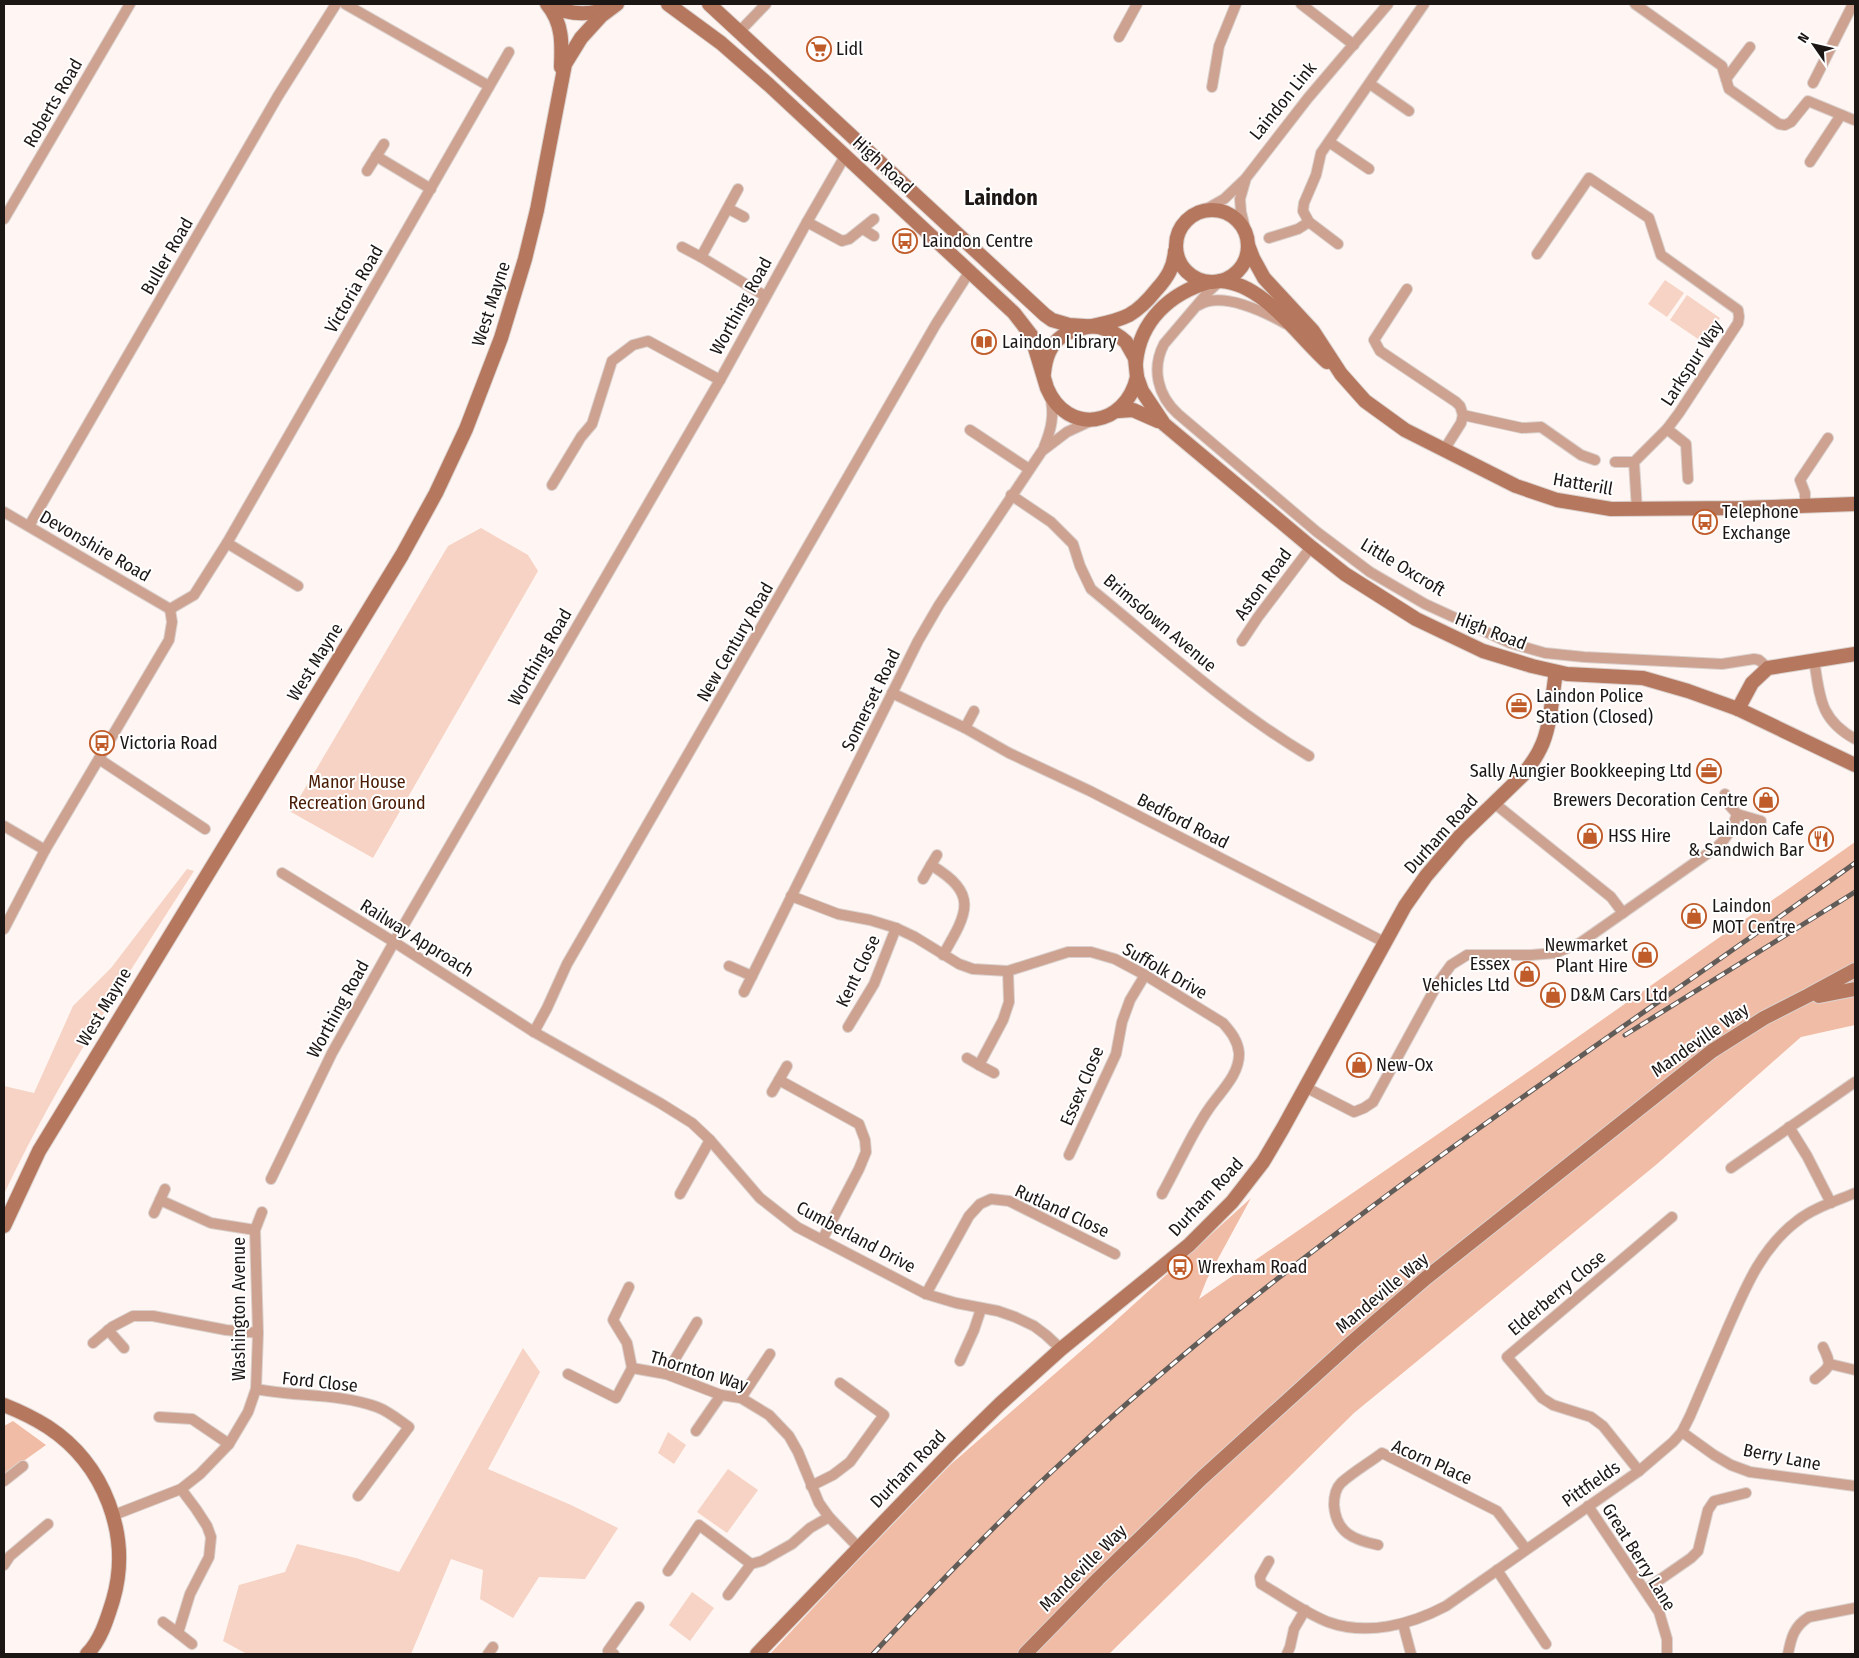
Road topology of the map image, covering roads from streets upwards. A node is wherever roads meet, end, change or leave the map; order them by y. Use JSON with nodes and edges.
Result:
{"nodes":[{"id":1,"x":130,"y":4,"type":"edge"},
{"id":2,"x":336,"y":4,"type":"edge"},
{"id":3,"x":345,"y":4,"type":"edge"},
{"id":4,"x":548,"y":4,"type":"edge"},
{"id":5,"x":616,"y":4,"type":"edge"},
{"id":6,"x":668,"y":4,"type":"edge"},
{"id":7,"x":709,"y":4,"type":"edge"},
{"id":8,"x":766,"y":4,"type":"edge"},
{"id":9,"x":1137,"y":4,"type":"edge"},
{"id":10,"x":1236,"y":4,"type":"edge"},
{"id":11,"x":1388,"y":4,"type":"edge"},
{"id":12,"x":1424,"y":4,"type":"edge"},
{"id":13,"x":1635,"y":4,"type":"edge"},
{"id":14,"x":1853,"y":4,"type":"edge"},
{"id":15,"x":1305,"y":5,"type":"edge"},
{"id":16,"x":739,"y":32,"type":"junction"},
{"id":17,"x":1119,"y":37,"type":"dead end"},
{"id":18,"x":1354,"y":45,"type":"junction"},
{"id":19,"x":1750,"y":47,"type":"dead end"},
{"id":20,"x":509,"y":52,"type":"dead end"},
{"id":21,"x":561,"y":76,"type":"junction"},
{"id":22,"x":1726,"y":79,"type":"junction"},
{"id":23,"x":1813,"y":83,"type":"dead end"},
{"id":24,"x":1370,"y":84,"type":"junction"},
{"id":25,"x":489,"y":86,"type":"junction"},
{"id":26,"x":1212,"y":87,"type":"dead end"},
{"id":27,"x":1409,"y":111,"type":"dead end"},
{"id":28,"x":1841,"y":115,"type":"junction"},
{"id":29,"x":1854,"y":120,"type":"dead end"},
{"id":30,"x":1330,"y":142,"type":"junction"},
{"id":31,"x":384,"y":144,"type":"dead end"},
{"id":32,"x":376,"y":156,"type":"junction"},
{"id":33,"x":845,"y":156,"type":"junction"},
{"id":34,"x":1810,"y":162,"type":"dead end"},
{"id":35,"x":1369,"y":168,"type":"dead end"},
{"id":36,"x":367,"y":170,"type":"dead end"},
{"id":37,"x":1246,"y":178,"type":"junction"},
{"id":38,"x":430,"y":189,"type":"junction"},
{"id":39,"x":738,"y":189,"type":"dead end"},
{"id":40,"x":728,"y":209,"type":"junction"},
{"id":41,"x":1203,"y":211,"type":"junction"},
{"id":42,"x":744,"y":217,"type":"dead end"},
{"id":43,"x":874,"y":219,"type":"dead end"},
{"id":44,"x":4,"y":220,"type":"edge"},
{"id":45,"x":806,"y":222,"type":"junction"},
{"id":46,"x":1309,"y":222,"type":"junction"},
{"id":47,"x":863,"y":229,"type":"junction"},
{"id":48,"x":874,"y":236,"type":"dead end"},
{"id":49,"x":1269,"y":238,"type":"dead end"},
{"id":50,"x":1247,"y":240,"type":"junction"},
{"id":51,"x":1338,"y":244,"type":"dead end"},
{"id":52,"x":1175,"y":246,"type":"junction"},
{"id":53,"x":682,"y":247,"type":"dead end"},
{"id":54,"x":1537,"y":254,"type":"dead end"},
{"id":55,"x":701,"y":257,"type":"junction"},
{"id":56,"x":970,"y":272,"type":"junction"},
{"id":57,"x":1215,"y":282,"type":"junction"},
{"id":58,"x":1407,"y":289,"type":"dead end"},
{"id":59,"x":765,"y":296,"type":"junction"},
{"id":60,"x":1191,"y":311,"type":"junction"},
{"id":61,"x":1089,"y":326,"type":"junction"},
{"id":62,"x":1293,"y":329,"type":"junction"},
{"id":63,"x":1136,"y":363,"type":"junction"},
{"id":64,"x":1341,"y":374,"type":"junction"},
{"id":65,"x":1044,"y":376,"type":"junction"},
{"id":66,"x":1137,"y":377,"type":"junction"},
{"id":67,"x":720,"y":380,"type":"junction"},
{"id":68,"x":1050,"y":395,"type":"junction"},
{"id":69,"x":1118,"y":411,"type":"junction"},
{"id":70,"x":1463,"y":416,"type":"junction"},
{"id":71,"x":1097,"y":419,"type":"junction"},
{"id":72,"x":1164,"y":424,"type":"junction"},
{"id":73,"x":1667,"y":429,"type":"junction"},
{"id":74,"x":970,"y":430,"type":"dead end"},
{"id":75,"x":1828,"y":438,"type":"dead end"},
{"id":76,"x":1444,"y":450,"type":"junction"},
{"id":77,"x":1042,"y":451,"type":"junction"},
{"id":78,"x":1595,"y":460,"type":"dead end"},
{"id":79,"x":1616,"y":462,"type":"dead end"},
{"id":80,"x":1634,"y":462,"type":"junction"},
{"id":81,"x":1029,"y":469,"type":"junction"},
{"id":82,"x":1688,"y":479,"type":"dead end"},
{"id":83,"x":552,"y":484,"type":"dead end"},
{"id":84,"x":1011,"y":496,"type":"junction"},
{"id":85,"x":1855,"y":504,"type":"edge"},
{"id":86,"x":1805,"y":506,"type":"junction"},
{"id":87,"x":1637,"y":510,"type":"junction"},
{"id":88,"x":4,"y":512,"type":"edge"},
{"id":89,"x":29,"y":526,"type":"junction"},
{"id":90,"x":227,"y":543,"type":"junction"},
{"id":91,"x":1311,"y":547,"type":"junction"},
{"id":92,"x":298,"y":586,"type":"dead end"},
{"id":93,"x":170,"y":609,"type":"junction"},
{"id":94,"x":1242,"y":641,"type":"dead end"},
{"id":95,"x":1855,"y":654,"type":"edge"},
{"id":96,"x":1814,"y":660,"type":"junction"},
{"id":97,"x":1768,"y":668,"type":"junction"},
{"id":98,"x":1556,"y":672,"type":"junction"},
{"id":99,"x":892,"y":693,"type":"junction"},
{"id":100,"x":1738,"y":709,"type":"junction"},
{"id":101,"x":974,"y":711,"type":"dead end"},
{"id":102,"x":965,"y":728,"type":"junction"},
{"id":103,"x":1840,"y":729,"type":"junction"},
{"id":104,"x":1855,"y":732,"type":"edge"},
{"id":105,"x":1855,"y":739,"type":"edge"},
{"id":106,"x":1309,"y":756,"type":"dead end"},
{"id":107,"x":99,"y":759,"type":"junction"},
{"id":108,"x":1855,"y":765,"type":"edge"},
{"id":109,"x":1725,"y":794,"type":"dead end"},
{"id":110,"x":1494,"y":803,"type":"junction"},
{"id":111,"x":1737,"y":814,"type":"junction"},
{"id":112,"x":1761,"y":821,"type":"dead end"},
{"id":113,"x":4,"y":826,"type":"edge"},
{"id":114,"x":205,"y":829,"type":"dead end"},
{"id":115,"x":46,"y":850,"type":"junction"},
{"id":116,"x":937,"y":855,"type":"dead end"},
{"id":117,"x":931,"y":865,"type":"junction"},
{"id":118,"x":282,"y":873,"type":"dead end"},
{"id":119,"x":923,"y":880,"type":"dead end"},
{"id":120,"x":791,"y":896,"type":"junction"},
{"id":121,"x":1623,"y":913,"type":"junction"},
{"id":122,"x":896,"y":928,"type":"junction"},
{"id":123,"x":4,"y":929,"type":"edge"},
{"id":124,"x":394,"y":942,"type":"junction"},
{"id":125,"x":1386,"y":942,"type":"junction"},
{"id":126,"x":943,"y":955,"type":"junction"},
{"id":127,"x":729,"y":966,"type":"dead end"},
{"id":128,"x":1855,"y":970,"type":"edge"},
{"id":129,"x":1008,"y":971,"type":"junction"},
{"id":130,"x":1145,"y":975,"type":"junction"},
{"id":131,"x":752,"y":976,"type":"junction"},
{"id":132,"x":1855,"y":988,"type":"edge"},
{"id":133,"x":744,"y":992,"type":"dead end"},
{"id":134,"x":1797,"y":1002,"type":"junction"},
{"id":135,"x":848,"y":1027,"type":"dead end"},
{"id":136,"x":534,"y":1032,"type":"junction"},
{"id":137,"x":967,"y":1058,"type":"dead end"},
{"id":138,"x":979,"y":1064,"type":"junction"},
{"id":139,"x":787,"y":1066,"type":"dead end"},
{"id":140,"x":994,"y":1073,"type":"dead end"},
{"id":141,"x":779,"y":1080,"type":"junction"},
{"id":142,"x":1855,"y":1082,"type":"edge"},
{"id":143,"x":1305,"y":1087,"type":"junction"},
{"id":144,"x":772,"y":1092,"type":"dead end"},
{"id":145,"x":1789,"y":1127,"type":"junction"},
{"id":146,"x":710,"y":1140,"type":"junction"},
{"id":147,"x":1069,"y":1155,"type":"dead end"},
{"id":148,"x":1731,"y":1168,"type":"dead end"},
{"id":149,"x":272,"y":1179,"type":"dead end"},
{"id":150,"x":165,"y":1189,"type":"dead end"},
{"id":151,"x":1855,"y":1193,"type":"edge"},
{"id":152,"x":680,"y":1194,"type":"dead end"},
{"id":153,"x":1162,"y":1194,"type":"dead end"},
{"id":154,"x":160,"y":1200,"type":"junction"},
{"id":155,"x":1831,"y":1203,"type":"junction"},
{"id":156,"x":262,"y":1212,"type":"dead end"},
{"id":157,"x":154,"y":1213,"type":"dead end"},
{"id":158,"x":1672,"y":1217,"type":"dead end"},
{"id":159,"x":4,"y":1226,"type":"edge"},
{"id":160,"x":255,"y":1230,"type":"junction"},
{"id":161,"x":822,"y":1240,"type":"junction"},
{"id":162,"x":1115,"y":1254,"type":"dead end"},
{"id":163,"x":629,"y":1287,"type":"dead end"},
{"id":164,"x":926,"y":1294,"type":"junction"},
{"id":165,"x":981,"y":1309,"type":"junction"},
{"id":166,"x":697,"y":1322,"type":"dead end"},
{"id":167,"x":108,"y":1330,"type":"junction"},
{"id":168,"x":258,"y":1333,"type":"junction"},
{"id":169,"x":93,"y":1343,"type":"dead end"},
{"id":170,"x":1823,"y":1347,"type":"dead end"},
{"id":171,"x":124,"y":1348,"type":"dead end"},
{"id":172,"x":1061,"y":1349,"type":"junction"},
{"id":173,"x":770,"y":1354,"type":"dead end"},
{"id":174,"x":960,"y":1361,"type":"dead end"},
{"id":175,"x":1830,"y":1364,"type":"junction"},
{"id":176,"x":632,"y":1368,"type":"junction"},
{"id":177,"x":1855,"y":1370,"type":"edge"},
{"id":178,"x":568,"y":1374,"type":"dead end"},
{"id":179,"x":666,"y":1374,"type":"junction"},
{"id":180,"x":1815,"y":1379,"type":"dead end"},
{"id":181,"x":840,"y":1383,"type":"dead end"},
{"id":182,"x":256,"y":1389,"type":"junction"},
{"id":183,"x":721,"y":1395,"type":"junction"},
{"id":184,"x":741,"y":1398,"type":"junction"},
{"id":185,"x":4,"y":1405,"type":"edge"},
{"id":186,"x":159,"y":1417,"type":"dead end"},
{"id":187,"x":696,"y":1431,"type":"dead end"},
{"id":188,"x":1682,"y":1432,"type":"junction"},
{"id":189,"x":229,"y":1444,"type":"junction"},
{"id":190,"x":23,"y":1466,"type":"dead end"},
{"id":191,"x":1639,"y":1471,"type":"junction"},
{"id":192,"x":4,"y":1481,"type":"edge"},
{"id":193,"x":811,"y":1486,"type":"junction"},
{"id":194,"x":1855,"y":1486,"type":"edge"},
{"id":195,"x":181,"y":1489,"type":"junction"},
{"id":196,"x":1746,"y":1493,"type":"dead end"},
{"id":197,"x":358,"y":1496,"type":"dead end"},
{"id":198,"x":1588,"y":1506,"type":"junction"},
{"id":199,"x":114,"y":1515,"type":"junction"},
{"id":200,"x":829,"y":1517,"type":"junction"},
{"id":201,"x":48,"y":1524,"type":"dead end"},
{"id":202,"x":1378,"y":1545,"type":"dead end"},
{"id":203,"x":859,"y":1548,"type":"junction"},
{"id":204,"x":1526,"y":1549,"type":"junction"},
{"id":205,"x":1269,"y":1561,"type":"dead end"},
{"id":206,"x":750,"y":1564,"type":"junction"},
{"id":207,"x":4,"y":1565,"type":"edge"},
{"id":208,"x":1497,"y":1570,"type":"junction"},
{"id":209,"x":668,"y":1572,"type":"dead end"},
{"id":210,"x":1645,"y":1590,"type":"junction"},
{"id":211,"x":728,"y":1595,"type":"dead end"},
{"id":212,"x":639,"y":1607,"type":"dead end"},
{"id":213,"x":1855,"y":1608,"type":"edge"},
{"id":214,"x":1305,"y":1610,"type":"junction"},
{"id":215,"x":164,"y":1622,"type":"dead end"},
{"id":216,"x":1403,"y":1624,"type":"junction"},
{"id":217,"x":178,"y":1633,"type":"junction"},
{"id":218,"x":192,"y":1644,"type":"dead end"},
{"id":219,"x":1546,"y":1644,"type":"dead end"},
{"id":220,"x":92,"y":1653,"type":"edge"},
{"id":221,"x":614,"y":1654,"type":"edge"},
{"id":222,"x":757,"y":1654,"type":"edge"},
{"id":223,"x":1025,"y":1654,"type":"edge"},
{"id":224,"x":1287,"y":1654,"type":"edge"},
{"id":225,"x":1411,"y":1654,"type":"edge"},
{"id":226,"x":1667,"y":1654,"type":"edge"},
{"id":227,"x":1788,"y":1654,"type":"edge"}],
"edges":[{"from":1,"to":44,"type":"street","name":"Roberts Road"},
{"from":2,"to":89,"type":"street","name":"Buller Road"},
{"from":3,"to":25,"type":"street"},
{"from":4,"to":5,"type":"street"},
{"from":4,"to":21,"type":"street","name":"West Mayne"},
{"from":5,"to":21,"type":"street","name":"West Mayne"},
{"from":6,"to":33,"type":"street","name":"High Road"},
{"from":7,"to":16,"type":"street","name":"High Road"},
{"from":8,"to":16,"type":"street"},
{"from":9,"to":17,"type":"street"},
{"from":10,"to":26,"type":"street"},
{"from":11,"to":18,"type":"street","name":"Laindon Link"},
{"from":12,"to":24,"type":"street"},
{"from":13,"to":22,"type":"street"},
{"from":14,"to":23,"type":"street"},
{"from":15,"to":18,"type":"street"},
{"from":16,"to":61,"type":"street","name":"High Road"},
{"from":18,"to":37,"type":"street","name":"Laindon Link"},
{"from":19,"to":22,"type":"street"},
{"from":20,"to":25,"type":"street","name":"Victoria Road"},
{"from":21,"to":159,"type":"street","name":"West Mayne"},
{"from":22,"to":28,"type":"street"},
{"from":24,"to":27,"type":"street"},
{"from":24,"to":30,"type":"street"},
{"from":25,"to":38,"type":"street","name":"Victoria Road"},
{"from":28,"to":29,"type":"street"},
{"from":28,"to":34,"type":"street"},
{"from":30,"to":35,"type":"street"},
{"from":30,"to":46,"type":"street"},
{"from":31,"to":32,"type":"street"},
{"from":32,"to":36,"type":"street"},
{"from":32,"to":38,"type":"street"},
{"from":33,"to":45,"type":"street","name":"Worthing Road"},
{"from":33,"to":56,"type":"street","name":"High Road"},
{"from":37,"to":41,"type":"street"},
{"from":37,"to":50,"type":"street","name":"Laindon Link"},
{"from":38,"to":90,"type":"street","name":"Victoria Road"},
{"from":39,"to":40,"type":"street"},
{"from":40,"to":42,"type":"street"},
{"from":40,"to":55,"type":"street"},
{"from":41,"to":50,"type":"street"},
{"from":41,"to":52,"type":"street"},
{"from":43,"to":47,"type":"street"},
{"from":45,"to":47,"type":"street"},
{"from":45,"to":59,"type":"street","name":"Worthing Road"},
{"from":46,"to":49,"type":"street"},
{"from":46,"to":51,"type":"street"},
{"from":47,"to":48,"type":"street"},
{"from":50,"to":57,"type":"street"},
{"from":50,"to":64,"type":"street","name":"Hatterill"},
{"from":52,"to":57,"type":"street"},
{"from":52,"to":61,"type":"street"},
{"from":53,"to":55,"type":"street"},
{"from":54,"to":73,"type":"street","name":"Larkspur Way"},
{"from":55,"to":59,"type":"street"},
{"from":56,"to":65,"type":"street","name":"High Road"},
{"from":56,"to":136,"type":"street","name":"New Century Road"},
{"from":57,"to":60,"type":"street","name":"Little Oxcroft"},
{"from":57,"to":62,"type":"street","name":"Hatterill"},
{"from":57,"to":63,"type":"street"},
{"from":58,"to":70,"type":"street"},
{"from":59,"to":67,"type":"street","name":"Worthing Road"},
{"from":60,"to":62,"type":"street","name":"Little Oxcroft"},
{"from":60,"to":97,"type":"street","name":"Little Oxcroft"},
{"from":61,"to":63,"type":"street","name":"High Road"},
{"from":61,"to":65,"type":"street"},
{"from":62,"to":64,"type":"street","name":"Hatterill"},
{"from":63,"to":66,"type":"street","name":"High Road"},
{"from":64,"to":76,"type":"street","name":"Hatterill"},
{"from":65,"to":68,"type":"street","name":"High Road"},
{"from":66,"to":69,"type":"street","name":"High Road"},
{"from":66,"to":72,"type":"street","name":"High Road"},
{"from":67,"to":83,"type":"street"},
{"from":67,"to":124,"type":"street","name":"Worthing Road"},
{"from":68,"to":71,"type":"street","name":"High Road"},
{"from":68,"to":77,"type":"street","name":"Somerset Road"},
{"from":69,"to":71,"type":"street","name":"High Road"},
{"from":69,"to":72,"type":"street","name":"High Road"},
{"from":70,"to":76,"type":"street"},
{"from":70,"to":78,"type":"street"},
{"from":71,"to":77,"type":"street","name":"Somerset Road"},
{"from":72,"to":91,"type":"street","name":"High Road"},
{"from":73,"to":80,"type":"street","name":"Larkspur Way"},
{"from":73,"to":82,"type":"street","name":"Larkspur Way"},
{"from":74,"to":81,"type":"street"},
{"from":75,"to":86,"type":"street"},
{"from":76,"to":87,"type":"street","name":"Hatterill"},
{"from":77,"to":81,"type":"street","name":"Somerset Road"},
{"from":79,"to":80,"type":"street"},
{"from":80,"to":87,"type":"street"},
{"from":81,"to":84,"type":"street","name":"Somerset Road"},
{"from":84,"to":99,"type":"street","name":"Somerset Road"},
{"from":84,"to":106,"type":"street","name":"Brimsdown Avenue"},
{"from":85,"to":86,"type":"street","name":"Hatterill"},
{"from":86,"to":87,"type":"street","name":"Hatterill"},
{"from":88,"to":89,"type":"street","name":"Devonshire Road"},
{"from":89,"to":93,"type":"street","name":"Devonshire Road"},
{"from":90,"to":92,"type":"street"},
{"from":90,"to":93,"type":"street","name":"Victoria Road"},
{"from":91,"to":94,"type":"street","name":"Aston Road"},
{"from":91,"to":98,"type":"street","name":"High Road"},
{"from":93,"to":107,"type":"street"},
{"from":95,"to":96,"type":"street","name":"Little Oxcroft"},
{"from":96,"to":97,"type":"street","name":"Little Oxcroft"},
{"from":96,"to":103,"type":"street"},
{"from":97,"to":100,"type":"street"},
{"from":98,"to":100,"type":"street","name":"High Road"},
{"from":98,"to":110,"type":"street","name":"Durham Road"},
{"from":99,"to":102,"type":"street","name":"Bedford Road"},
{"from":99,"to":120,"type":"street","name":"Somerset Road"},
{"from":100,"to":108,"type":"street","name":"High Road"},
{"from":101,"to":102,"type":"street"},
{"from":102,"to":125,"type":"street","name":"Bedford Road"},
{"from":103,"to":104,"type":"street"},
{"from":103,"to":105,"type":"street"},
{"from":107,"to":114,"type":"street"},
{"from":107,"to":115,"type":"street"},
{"from":109,"to":111,"type":"street"},
{"from":110,"to":121,"type":"street"},
{"from":110,"to":125,"type":"street","name":"Durham Road"},
{"from":111,"to":112,"type":"street"},
{"from":111,"to":121,"type":"street"},
{"from":113,"to":115,"type":"street"},
{"from":115,"to":123,"type":"street"},
{"from":116,"to":117,"type":"street"},
{"from":117,"to":119,"type":"street"},
{"from":117,"to":126,"type":"street"},
{"from":118,"to":124,"type":"street","name":"Railway Approach"},
{"from":120,"to":122,"type":"street","name":"Suffolk Drive"},
{"from":120,"to":131,"type":"street","name":"Somerset Road"},
{"from":121,"to":143,"type":"street"},
{"from":122,"to":126,"type":"street","name":"Suffolk Drive"},
{"from":122,"to":135,"type":"street","name":"Kent Close"},
{"from":124,"to":136,"type":"street","name":"Railway Approach"},
{"from":124,"to":149,"type":"street","name":"Worthing Road"},
{"from":125,"to":143,"type":"street","name":"Durham Road"},
{"from":126,"to":129,"type":"street","name":"Suffolk Drive"},
{"from":127,"to":131,"type":"street"},
{"from":128,"to":134,"type":"street","name":"Mandeville Way"},
{"from":129,"to":130,"type":"street","name":"Suffolk Drive"},
{"from":129,"to":138,"type":"street"},
{"from":130,"to":147,"type":"street","name":"Essex Close"},
{"from":130,"to":153,"type":"street","name":"Suffolk Drive"},
{"from":131,"to":133,"type":"street","name":"Somerset Road"},
{"from":132,"to":134,"type":"street","name":"Mandeville Way"},
{"from":134,"to":223,"type":"street","name":"Mandeville Way"},
{"from":136,"to":146,"type":"street","name":"Cumberland Drive"},
{"from":137,"to":138,"type":"street"},
{"from":138,"to":140,"type":"street"},
{"from":139,"to":141,"type":"street"},
{"from":141,"to":144,"type":"street"},
{"from":141,"to":161,"type":"street"},
{"from":142,"to":145,"type":"street"},
{"from":143,"to":172,"type":"street","name":"Durham Road"},
{"from":145,"to":148,"type":"street"},
{"from":145,"to":155,"type":"street"},
{"from":146,"to":152,"type":"street"},
{"from":146,"to":161,"type":"street","name":"Cumberland Drive"},
{"from":150,"to":154,"type":"street"},
{"from":151,"to":155,"type":"street","name":"Pittfields"},
{"from":154,"to":157,"type":"street"},
{"from":154,"to":160,"type":"street"},
{"from":155,"to":188,"type":"street","name":"Pittfields"},
{"from":156,"to":160,"type":"street","name":"Washington Avenue"},
{"from":158,"to":191,"type":"street","name":"Elderberry Close"},
{"from":160,"to":168,"type":"street","name":"Washington Avenue"},
{"from":161,"to":164,"type":"street","name":"Cumberland Drive"},
{"from":162,"to":164,"type":"street","name":"Rutland Close"},
{"from":163,"to":176,"type":"street"},
{"from":164,"to":165,"type":"street","name":"Cumberland Drive"},
{"from":165,"to":172,"type":"street","name":"Cumberland Drive"},
{"from":165,"to":174,"type":"street"},
{"from":166,"to":179,"type":"street"},
{"from":167,"to":168,"type":"street"},
{"from":167,"to":169,"type":"street"},
{"from":167,"to":171,"type":"street"},
{"from":168,"to":182,"type":"street","name":"Washington Avenue"},
{"from":170,"to":175,"type":"street"},
{"from":172,"to":203,"type":"street","name":"Durham Road"},
{"from":173,"to":184,"type":"street"},
{"from":175,"to":177,"type":"street"},
{"from":175,"to":180,"type":"street"},
{"from":176,"to":178,"type":"street","name":"Thornton Way"},
{"from":176,"to":179,"type":"street","name":"Thornton Way"},
{"from":179,"to":183,"type":"street","name":"Thornton Way"},
{"from":181,"to":193,"type":"street"},
{"from":182,"to":189,"type":"street","name":"Washington Avenue"},
{"from":182,"to":197,"type":"street","name":"Ford Close"},
{"from":183,"to":184,"type":"street","name":"Thornton Way"},
{"from":183,"to":187,"type":"street"},
{"from":184,"to":193,"type":"street","name":"Thornton Way"},
{"from":185,"to":199,"type":"street"},
{"from":186,"to":189,"type":"street"},
{"from":188,"to":191,"type":"street","name":"Pittfields"},
{"from":188,"to":194,"type":"street","name":"Berry Lane"},
{"from":189,"to":195,"type":"street","name":"Washington Avenue"},
{"from":190,"to":192,"type":"street"},
{"from":191,"to":198,"type":"street","name":"Pittfields"},
{"from":193,"to":200,"type":"street","name":"Thornton Way"},
{"from":195,"to":199,"type":"street","name":"Washington Avenue"},
{"from":195,"to":217,"type":"street"},
{"from":196,"to":210,"type":"street"},
{"from":198,"to":204,"type":"street","name":"Pittfields"},
{"from":198,"to":210,"type":"street","name":"Great Berry Lane"},
{"from":199,"to":220,"type":"street"},
{"from":200,"to":203,"type":"street","name":"Thornton Way"},
{"from":200,"to":206,"type":"street"},
{"from":201,"to":207,"type":"street"},
{"from":202,"to":204,"type":"street","name":"Acorn Place"},
{"from":203,"to":222,"type":"street","name":"Durham Road"},
{"from":204,"to":208,"type":"street","name":"Pittfields"},
{"from":205,"to":214,"type":"street","name":"Pittfields"},
{"from":206,"to":209,"type":"street"},
{"from":206,"to":211,"type":"street"},
{"from":208,"to":216,"type":"street","name":"Pittfields"},
{"from":208,"to":219,"type":"street"},
{"from":210,"to":226,"type":"street","name":"Great Berry Lane"},
{"from":212,"to":221,"type":"street"},
{"from":213,"to":227,"type":"street"},
{"from":214,"to":216,"type":"street","name":"Pittfields"},
{"from":214,"to":224,"type":"street"},
{"from":215,"to":217,"type":"street"},
{"from":216,"to":225,"type":"street"},
{"from":217,"to":218,"type":"street"}]}
